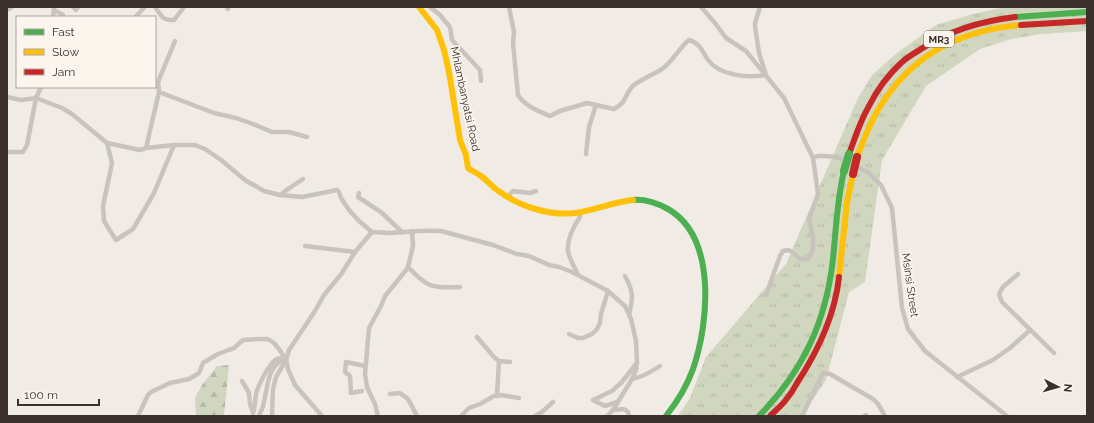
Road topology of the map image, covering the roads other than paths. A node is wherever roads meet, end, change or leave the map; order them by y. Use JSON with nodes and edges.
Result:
{"nodes":[{"id":1,"x":12,"y":7,"type":"edge"},
{"id":2,"x":72,"y":7,"type":"edge"},
{"id":3,"x":78,"y":7,"type":"edge"},
{"id":4,"x":145,"y":7,"type":"edge"},
{"id":5,"x":155,"y":7,"type":"edge"},
{"id":6,"x":184,"y":7,"type":"edge"},
{"id":7,"x":419,"y":7,"type":"edge"},
{"id":8,"x":430,"y":7,"type":"edge"},
{"id":9,"x":508,"y":7,"type":"edge"},
{"id":10,"x":700,"y":7,"type":"edge"},
{"id":11,"x":760,"y":7,"type":"edge"},
{"id":12,"x":54,"y":9,"type":"edge"},
{"id":13,"x":7,"y":10,"type":"edge"},
{"id":14,"x":1087,"y":12,"type":"edge"},
{"id":15,"x":63,"y":15,"type":"dead end"},
{"id":16,"x":136,"y":16,"type":"dead end"},
{"id":17,"x":1087,"y":21,"type":"edge"},
{"id":18,"x":175,"y":41,"type":"dead end"},
{"id":19,"x":766,"y":75,"type":"junction"},
{"id":20,"x":156,"y":81,"type":"edge"},
{"id":21,"x":482,"y":81,"type":"dead end"},
{"id":22,"x":41,"y":88,"type":"edge"},
{"id":23,"x":159,"y":92,"type":"junction"},
{"id":24,"x":7,"y":97,"type":"edge"},
{"id":25,"x":36,"y":98,"type":"junction"},
{"id":26,"x":596,"y":105,"type":"junction"},
{"id":27,"x":307,"y":137,"type":"dead end"},
{"id":28,"x":108,"y":143,"type":"junction"},
{"id":29,"x":174,"y":145,"type":"junction"},
{"id":30,"x":146,"y":148,"type":"junction"},
{"id":31,"x":7,"y":152,"type":"edge"},
{"id":32,"x":586,"y":154,"type":"dead end"},
{"id":33,"x":853,"y":156,"type":"junction"},
{"id":34,"x":813,"y":158,"type":"junction"},
{"id":35,"x":303,"y":178,"type":"dead end"},
{"id":36,"x":536,"y":191,"type":"dead end"},
{"id":37,"x":359,"y":193,"type":"dead end"},
{"id":38,"x":280,"y":195,"type":"junction"},
{"id":39,"x":506,"y":197,"type":"junction"},
{"id":40,"x":579,"y":212,"type":"junction"},
{"id":41,"x":412,"y":231,"type":"junction"},
{"id":42,"x":372,"y":232,"type":"junction"},
{"id":43,"x":402,"y":232,"type":"junction"},
{"id":44,"x":304,"y":246,"type":"dead end"},
{"id":45,"x":355,"y":252,"type":"junction"},
{"id":46,"x":408,"y":267,"type":"junction"},
{"id":47,"x":1018,"y":274,"type":"dead end"},
{"id":48,"x":578,"y":275,"type":"junction"},
{"id":49,"x":625,"y":276,"type":"dead end"},
{"id":50,"x":460,"y":287,"type":"dead end"},
{"id":51,"x":608,"y":291,"type":"junction"},
{"id":52,"x":766,"y":295,"type":"dead end"},
{"id":53,"x":629,"y":315,"type":"junction"},
{"id":54,"x":1030,"y":330,"type":"junction"},
{"id":55,"x":569,"y":334,"type":"dead end"},
{"id":56,"x":477,"y":337,"type":"dead end"},
{"id":57,"x":1054,"y":353,"type":"dead end"},
{"id":58,"x":286,"y":360,"type":"junction"},
{"id":59,"x":499,"y":361,"type":"junction"},
{"id":60,"x":510,"y":362,"type":"dead end"},
{"id":61,"x":637,"y":362,"type":"junction"},
{"id":62,"x":365,"y":366,"type":"junction"},
{"id":63,"x":660,"y":366,"type":"dead end"},
{"id":64,"x":957,"y":376,"type":"junction"},
{"id":65,"x":632,"y":379,"type":"junction"},
{"id":66,"x":242,"y":381,"type":"dead end"},
{"id":67,"x":362,"y":391,"type":"dead end"},
{"id":68,"x":390,"y":394,"type":"dead end"},
{"id":69,"x":497,"y":396,"type":"junction"},
{"id":70,"x":519,"y":398,"type":"dead end"},
{"id":71,"x":553,"y":402,"type":"dead end"},
{"id":72,"x":617,"y":402,"type":"junction"},
{"id":73,"x":613,"y":410,"type":"junction"},
{"id":74,"x":138,"y":416,"type":"edge"},
{"id":75,"x":259,"y":416,"type":"edge"},
{"id":76,"x":272,"y":416,"type":"edge"},
{"id":77,"x":322,"y":416,"type":"edge"},
{"id":78,"x":378,"y":416,"type":"edge"},
{"id":79,"x":417,"y":416,"type":"edge"},
{"id":80,"x":461,"y":416,"type":"edge"},
{"id":81,"x":535,"y":416,"type":"edge"},
{"id":82,"x":607,"y":416,"type":"edge"},
{"id":83,"x":629,"y":416,"type":"edge"},
{"id":84,"x":666,"y":416,"type":"edge"},
{"id":85,"x":759,"y":416,"type":"edge"},
{"id":86,"x":770,"y":416,"type":"edge"},
{"id":87,"x":802,"y":416,"type":"edge"},
{"id":88,"x":885,"y":416,"type":"edge"},
{"id":89,"x":1008,"y":416,"type":"edge"}],
"edges":[{"from":1,"to":13,"type":"street"},
{"from":2,"to":3,"type":"street"},
{"from":4,"to":16,"type":"street"},
{"from":5,"to":6,"type":"street"},
{"from":7,"to":39,"type":"main road","name":"Mhlambanyatsi Road"},
{"from":8,"to":21,"type":"street"},
{"from":9,"to":26,"type":"street"},
{"from":10,"to":19,"type":"street"},
{"from":11,"to":19,"type":"street"},
{"from":12,"to":15,"type":"street"},
{"from":14,"to":33,"type":"main road","number":"MR3"},
{"from":17,"to":33,"type":"main road","number":"MR3"},
{"from":18,"to":20,"type":"street"},
{"from":19,"to":26,"type":"street"},
{"from":19,"to":34,"type":"street"},
{"from":20,"to":23,"type":"street"},
{"from":22,"to":25,"type":"street"},
{"from":23,"to":27,"type":"street"},
{"from":23,"to":30,"type":"street"},
{"from":24,"to":25,"type":"street"},
{"from":25,"to":28,"type":"street"},
{"from":25,"to":31,"type":"street"},
{"from":26,"to":32,"type":"street"},
{"from":28,"to":29,"type":"street"},
{"from":28,"to":30,"type":"street"},
{"from":29,"to":30,"type":"street"},
{"from":29,"to":38,"type":"street"},
{"from":33,"to":85,"type":"main road","number":"MR3","bridge":true},
{"from":33,"to":86,"type":"main road","number":"MR3","bridge":true},
{"from":34,"to":52,"type":"street"},
{"from":34,"to":64,"type":"street","name":"Msinsi Street"},
{"from":35,"to":38,"type":"street"},
{"from":36,"to":39,"type":"street"},
{"from":37,"to":43,"type":"street"},
{"from":38,"to":42,"type":"street"},
{"from":39,"to":40,"type":"main road","name":"Mhlambanyatsi Road"},
{"from":40,"to":48,"type":"street"},
{"from":40,"to":84,"type":"main road","name":"Mhlambanyatsi Road"},
{"from":41,"to":43,"type":"street"},
{"from":41,"to":46,"type":"street"},
{"from":41,"to":48,"type":"street"},
{"from":42,"to":43,"type":"street"},
{"from":42,"to":45,"type":"street"},
{"from":44,"to":45,"type":"street"},
{"from":45,"to":58,"type":"street"},
{"from":46,"to":50,"type":"street"},
{"from":46,"to":62,"type":"street"},
{"from":47,"to":54,"type":"street"},
{"from":48,"to":51,"type":"street"},
{"from":49,"to":53,"type":"street"},
{"from":51,"to":53,"type":"street"},
{"from":51,"to":55,"type":"street"},
{"from":53,"to":61,"type":"street"},
{"from":54,"to":57,"type":"street"},
{"from":54,"to":64,"type":"street"},
{"from":56,"to":59,"type":"street"},
{"from":58,"to":66,"type":"street"},
{"from":58,"to":74,"type":"street"},
{"from":58,"to":75,"type":"street"},
{"from":58,"to":76,"type":"street"},
{"from":58,"to":77,"type":"street"},
{"from":59,"to":60,"type":"street"},
{"from":59,"to":69,"type":"street"},
{"from":61,"to":65,"type":"street"},
{"from":61,"to":72,"type":"street"},
{"from":62,"to":67,"type":"street"},
{"from":62,"to":78,"type":"street"},
{"from":63,"to":65,"type":"street"},
{"from":64,"to":89,"type":"street","name":"Msinsi Street"},
{"from":65,"to":72,"type":"street"},
{"from":68,"to":79,"type":"street"},
{"from":69,"to":70,"type":"street"},
{"from":69,"to":80,"type":"street"},
{"from":71,"to":81,"type":"street"},
{"from":72,"to":73,"type":"street"},
{"from":73,"to":82,"type":"street"},
{"from":73,"to":83,"type":"street"},
{"from":87,"to":88,"type":"street"}]}
